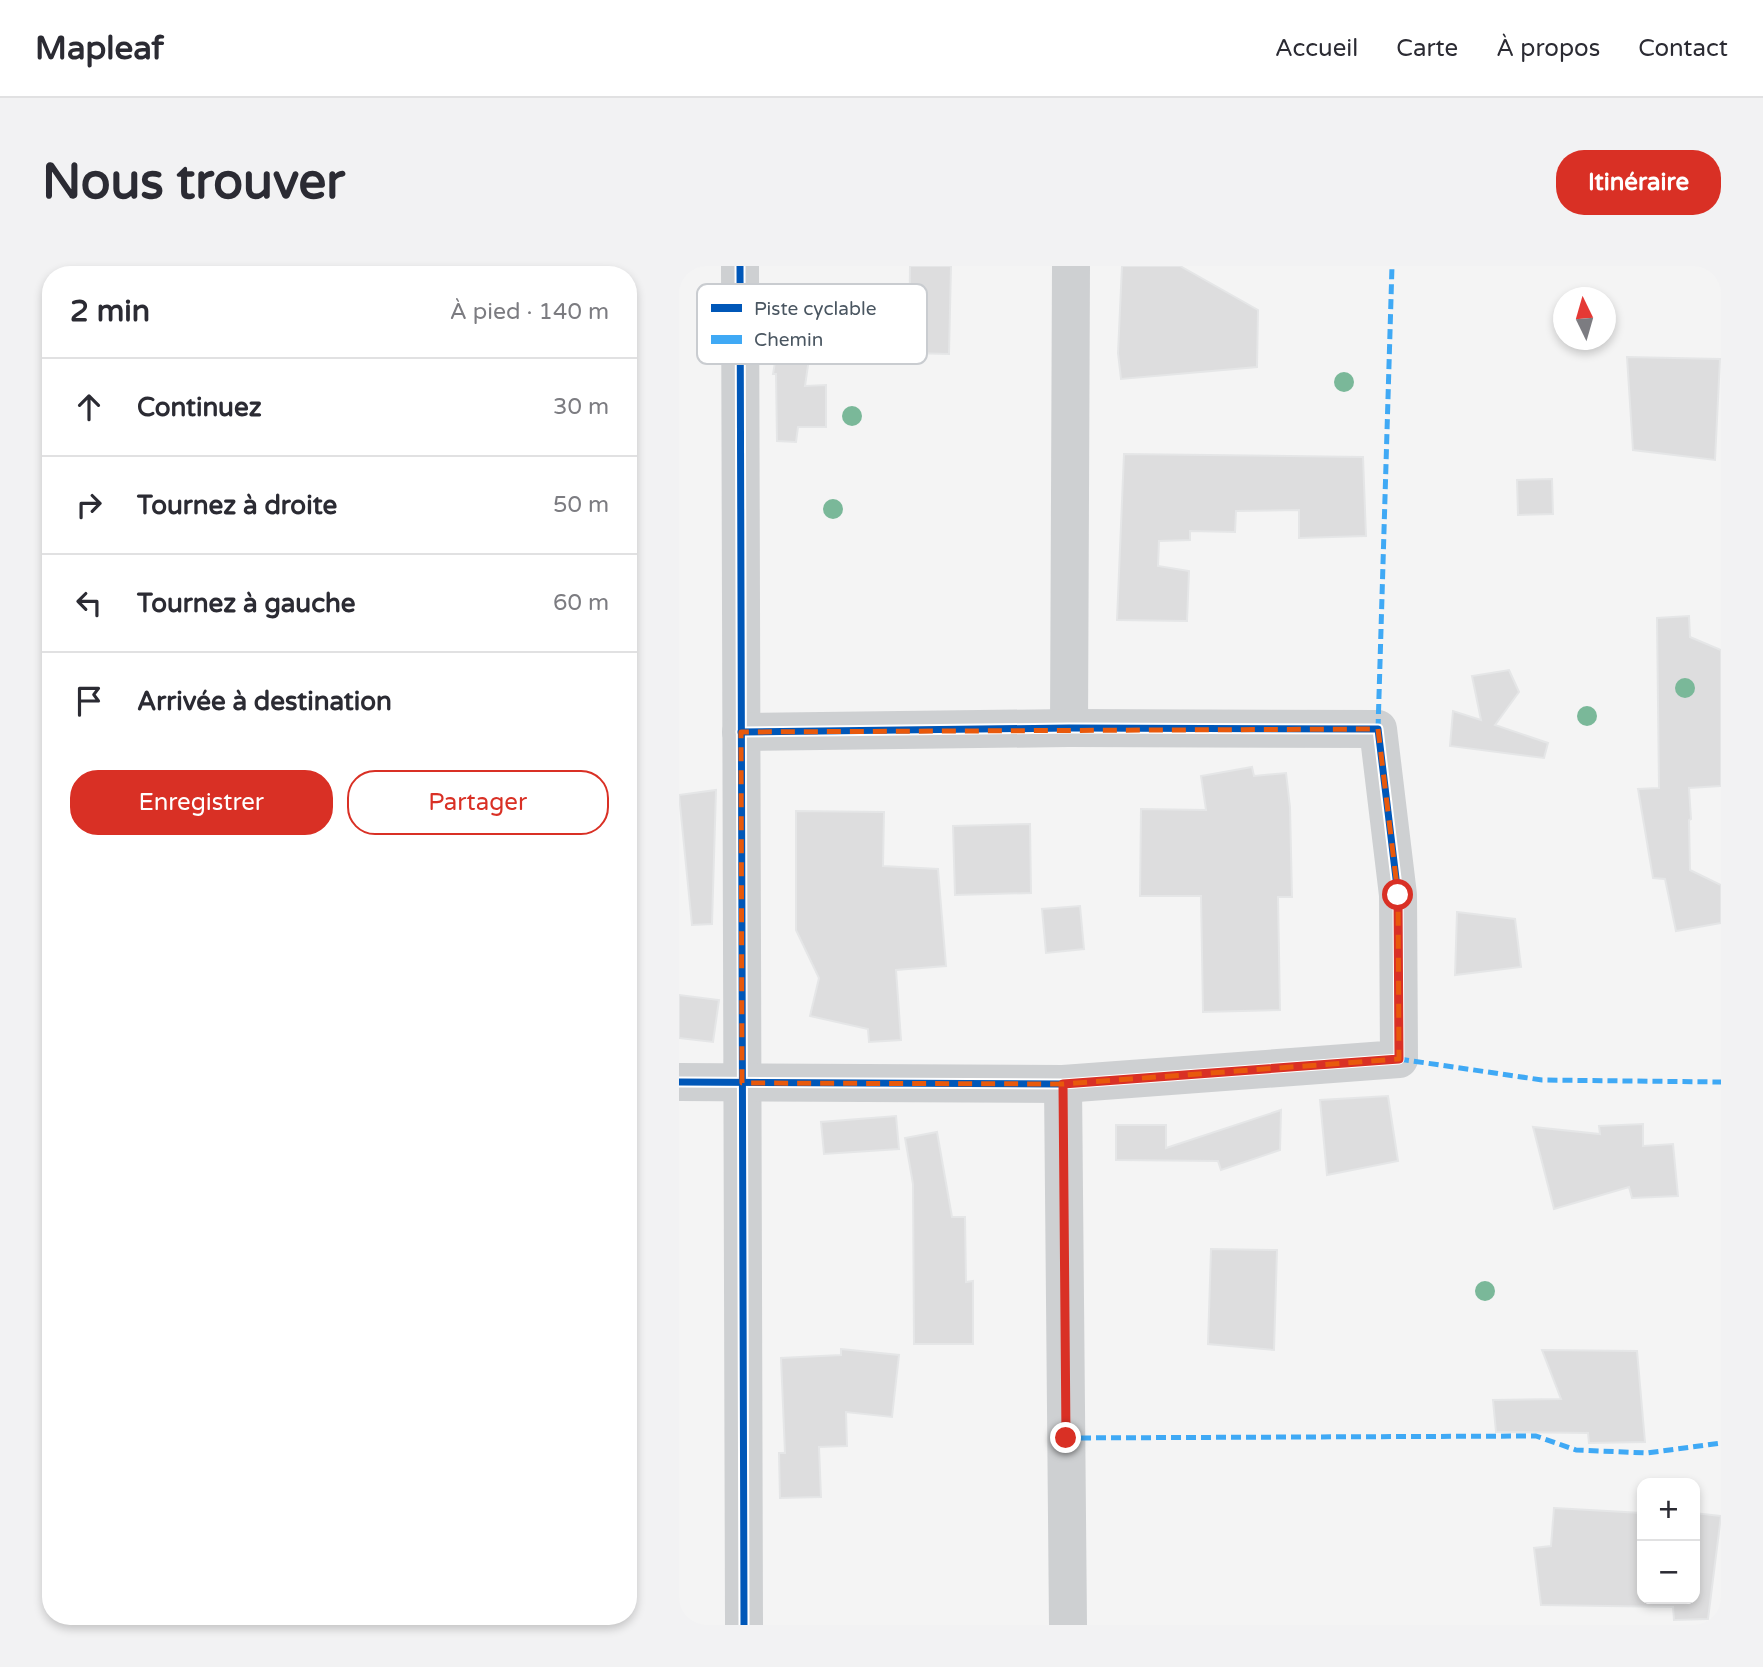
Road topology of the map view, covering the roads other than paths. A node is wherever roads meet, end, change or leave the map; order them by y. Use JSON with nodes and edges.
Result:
{"nodes":[{"id":1,"x":740,"y":266,"type":"edge"},
{"id":2,"x":1071,"y":266,"type":"edge"},
{"id":3,"x":740,"y":284,"type":"edge"},
{"id":4,"x":740,"y":364,"type":"edge"},
{"id":5,"x":1069,"y":728,"type":"junction"},
{"id":6,"x":741,"y":732,"type":"junction"},
{"id":7,"x":679,"y":1083,"type":"edge"},
{"id":8,"x":742,"y":1083,"type":"junction"},
{"id":9,"x":1063,"y":1084,"type":"junction"},
{"id":10,"x":744,"y":1625,"type":"edge"},
{"id":11,"x":1068,"y":1625,"type":"edge"}],
"edges":[{"from":1,"to":3,"type":"street"},
{"from":2,"to":5,"type":"street"},
{"from":4,"to":6,"type":"street"},
{"from":5,"to":6,"type":"street"},
{"from":5,"to":9,"type":"street"},
{"from":6,"to":8,"type":"street"},
{"from":7,"to":8,"type":"street"},
{"from":8,"to":9,"type":"street"},
{"from":8,"to":10,"type":"street"},
{"from":9,"to":11,"type":"street"}]}
